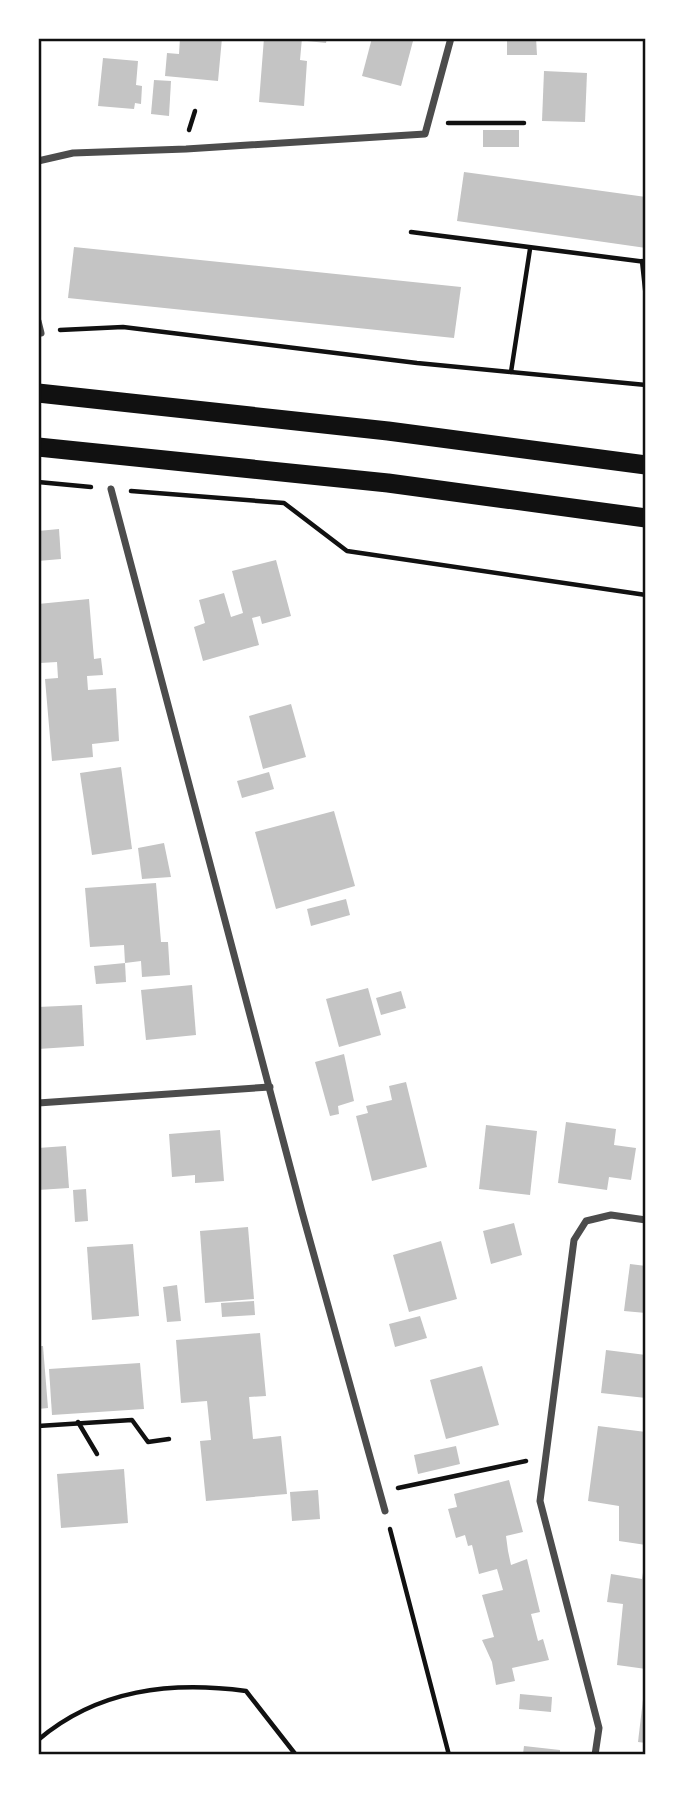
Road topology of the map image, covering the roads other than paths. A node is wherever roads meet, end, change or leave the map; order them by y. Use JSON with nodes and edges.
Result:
{"nodes":[{"id":1,"x":451,"y":38,"type":"edge"},
{"id":2,"x":38,"y":161,"type":"edge"},
{"id":3,"x":38,"y":321,"type":"edge"},
{"id":4,"x":41,"y":333,"type":"road end"},
{"id":5,"x":38,"y":393,"type":"edge"},
{"id":6,"x":38,"y":447,"type":"edge"},
{"id":7,"x":646,"y":465,"type":"edge"},
{"id":8,"x":111,"y":489,"type":"road end"},
{"id":9,"x":646,"y":518,"type":"edge"},
{"id":10,"x":270,"y":1087,"type":"junction"},
{"id":11,"x":38,"y":1103,"type":"edge"},
{"id":12,"x":646,"y":1220,"type":"edge"},
{"id":13,"x":385,"y":1511,"type":"road end"},
{"id":14,"x":595,"y":1755,"type":"edge"}],
"edges":[{"from":1,"to":2,"type":"street"},
{"from":3,"to":4,"type":"street"},
{"from":5,"to":7,"type":"highway"},
{"from":6,"to":9,"type":"highway"},
{"from":8,"to":10,"type":"street"},
{"from":10,"to":11,"type":"street"},
{"from":10,"to":13,"type":"street"},
{"from":12,"to":14,"type":"street"}]}
